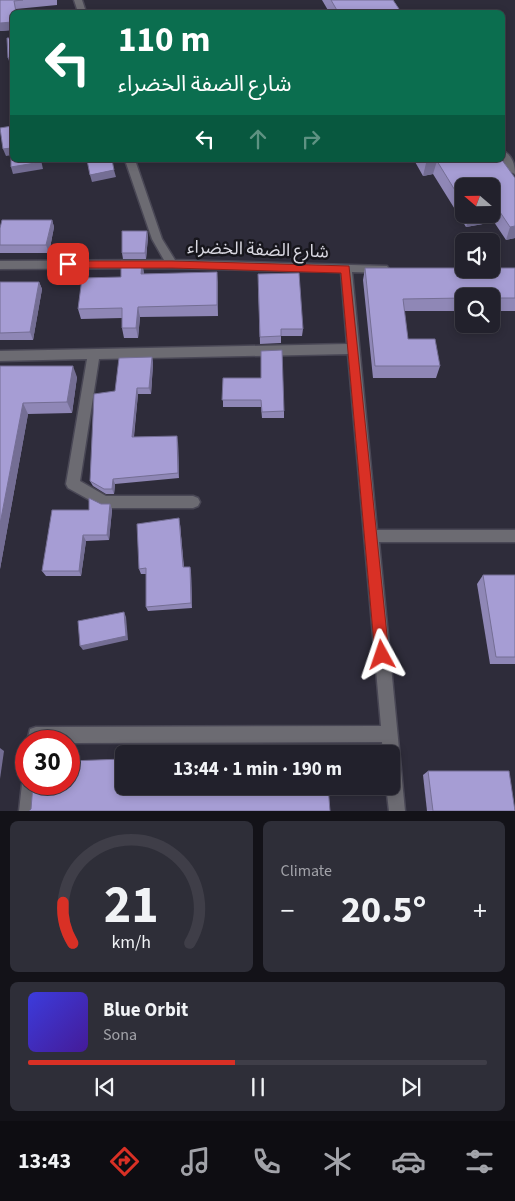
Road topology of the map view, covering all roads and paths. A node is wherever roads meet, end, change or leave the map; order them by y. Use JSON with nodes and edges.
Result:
{"nodes":[{"id":1,"x":505,"y":157,"type":"edge"},
{"id":2,"x":131,"y":162,"type":"edge"},
{"id":3,"x":515,"y":171,"type":"edge"},
{"id":4,"x":172,"y":264,"type":"junction"},
{"id":5,"x":0,"y":265,"type":"edge"},
{"id":6,"x":346,"y":269,"type":"junction"},
{"id":7,"x":391,"y":270,"type":"edge"},
{"id":8,"x":354,"y":349,"type":"junction"},
{"id":9,"x":94,"y":354,"type":"junction"},
{"id":10,"x":0,"y":356,"type":"edge"},
{"id":11,"x":194,"y":502,"type":"dead end"},
{"id":12,"x":371,"y":536,"type":"junction"},
{"id":13,"x":515,"y":536,"type":"edge"},
{"id":14,"x":390,"y":734,"type":"junction"},
{"id":15,"x":80,"y":735,"type":"edge"},
{"id":16,"x":29,"y":795,"type":"edge"},
{"id":17,"x":27,"y":811,"type":"edge"},
{"id":18,"x":397,"y":811,"type":"edge"}],
"edges":[{"from":1,"to":3,"type":"street"},
{"from":2,"to":4,"type":"street"},
{"from":4,"to":5,"type":"street","name":"شارع الضفة الخضراء"},
{"from":4,"to":6,"type":"street","name":"شارع الضفة الخضراء"},
{"from":6,"to":7,"type":"street","name":"شارع الضفة الخضراء"},
{"from":6,"to":8,"type":"street"},
{"from":8,"to":9,"type":"street"},
{"from":8,"to":12,"type":"street"},
{"from":9,"to":10,"type":"street"},
{"from":9,"to":11,"type":"street"},
{"from":12,"to":13,"type":"street"},
{"from":12,"to":14,"type":"street"},
{"from":14,"to":15,"type":"street"},
{"from":14,"to":18,"type":"street"},
{"from":16,"to":17,"type":"street"}]}
